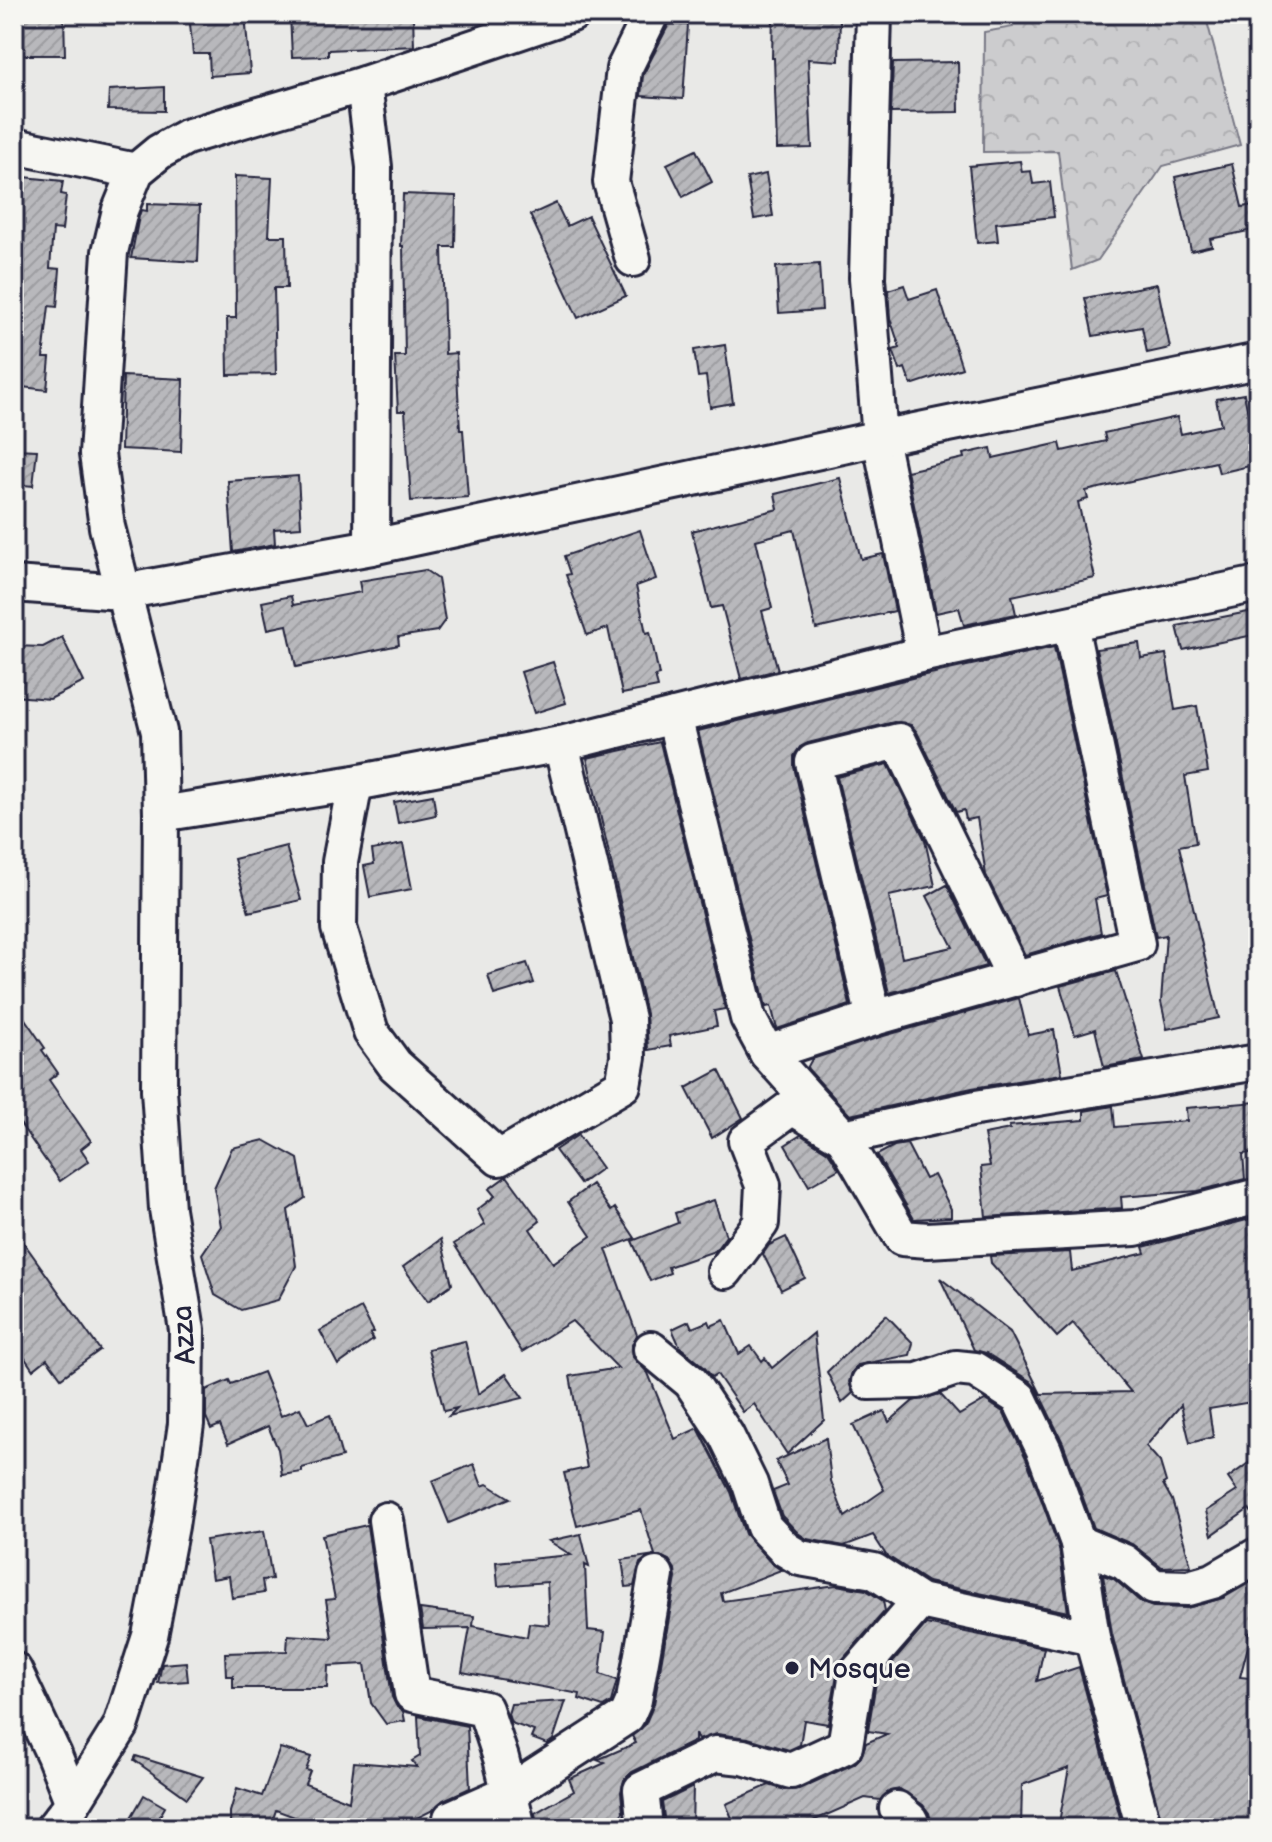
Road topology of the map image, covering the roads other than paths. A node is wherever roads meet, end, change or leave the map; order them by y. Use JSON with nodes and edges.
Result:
{"nodes":[{"id":1,"x":572,"y":14,"type":"edge"},
{"id":2,"x":651,"y":14,"type":"edge"},
{"id":3,"x":874,"y":14,"type":"edge"},
{"id":4,"x":364,"y":84,"type":"junction"},
{"id":5,"x":14,"y":146,"type":"edge"},
{"id":6,"x":136,"y":171,"type":"junction"},
{"id":7,"x":633,"y":259,"type":"dead end"},
{"id":8,"x":1258,"y":361,"type":"edge"},
{"id":9,"x":880,"y":438,"type":"junction"},
{"id":10,"x":372,"y":547,"type":"junction"},
{"id":11,"x":14,"y":584,"type":"edge"},
{"id":12,"x":1258,"y":584,"type":"edge"},
{"id":13,"x":122,"y":592,"type":"junction"},
{"id":14,"x":1070,"y":624,"type":"junction"},
{"id":15,"x":924,"y":654,"type":"junction"},
{"id":16,"x":674,"y":716,"type":"junction"},
{"id":17,"x":561,"y":744,"type":"junction"},
{"id":18,"x":355,"y":783,"type":"junction"},
{"id":19,"x":161,"y":814,"type":"junction"},
{"id":20,"x":1015,"y":979,"type":"junction"},
{"id":21,"x":874,"y":1018,"type":"junction"},
{"id":22,"x":767,"y":1053,"type":"junction"},
{"id":23,"x":1258,"y":1062,"type":"edge"},
{"id":24,"x":843,"y":1137,"type":"junction"},
{"id":25,"x":1258,"y":1196,"type":"edge"},
{"id":26,"x":725,"y":1271,"type":"dead end"},
{"id":27,"x":651,"y":1349,"type":"dead end"},
{"id":28,"x":869,"y":1382,"type":"dead end"},
{"id":29,"x":386,"y":1520,"type":"dead end"},
{"id":30,"x":1078,"y":1543,"type":"junction"},
{"id":31,"x":1258,"y":1555,"type":"edge"},
{"id":32,"x":656,"y":1575,"type":"dead end"},
{"id":33,"x":920,"y":1601,"type":"junction"},
{"id":34,"x":1092,"y":1638,"type":"junction"},
{"id":35,"x":14,"y":1670,"type":"edge"},
{"id":36,"x":510,"y":1792,"type":"junction"},
{"id":37,"x":63,"y":1816,"type":"edge"},
{"id":38,"x":451,"y":1818,"type":"dead end"},
{"id":39,"x":644,"y":1825,"type":"edge"},
{"id":40,"x":518,"y":1828,"type":"edge"},
{"id":41,"x":1144,"y":1828,"type":"edge"}],
"edges":[{"from":1,"to":4,"type":"street"},
{"from":2,"to":7,"type":"street"},
{"from":3,"to":9,"type":"street"},
{"from":4,"to":6,"type":"street"},
{"from":4,"to":10,"type":"street"},
{"from":5,"to":6,"type":"street"},
{"from":6,"to":13,"type":"street","name":"Azza"},
{"from":8,"to":9,"type":"street"},
{"from":9,"to":10,"type":"street"},
{"from":9,"to":15,"type":"street"},
{"from":10,"to":13,"type":"street"},
{"from":11,"to":13,"type":"street"},
{"from":12,"to":14,"type":"street"},
{"from":13,"to":19,"type":"street","name":"Azza"},
{"from":14,"to":15,"type":"street"},
{"from":14,"to":20,"type":"street"},
{"from":15,"to":16,"type":"street"},
{"from":16,"to":17,"type":"street"},
{"from":16,"to":22,"type":"street"},
{"from":17,"to":18,"type":"street"},
{"from":17,"to":18,"type":"street"},
{"from":18,"to":19,"type":"street"},
{"from":19,"to":37,"type":"street","name":"Azza"},
{"from":20,"to":21,"type":"street"},
{"from":20,"to":21,"type":"street"},
{"from":21,"to":22,"type":"street"},
{"from":22,"to":24,"type":"street"},
{"from":23,"to":24,"type":"street"},
{"from":24,"to":25,"type":"street"},
{"from":24,"to":26,"type":"street"},
{"from":27,"to":33,"type":"street"},
{"from":28,"to":30,"type":"street"},
{"from":29,"to":36,"type":"street"},
{"from":30,"to":31,"type":"street"},
{"from":30,"to":34,"type":"street"},
{"from":32,"to":36,"type":"street"},
{"from":33,"to":34,"type":"street"},
{"from":33,"to":39,"type":"street"},
{"from":34,"to":41,"type":"street"},
{"from":35,"to":37,"type":"street"},
{"from":36,"to":38,"type":"street"},
{"from":36,"to":40,"type":"street"}]}
